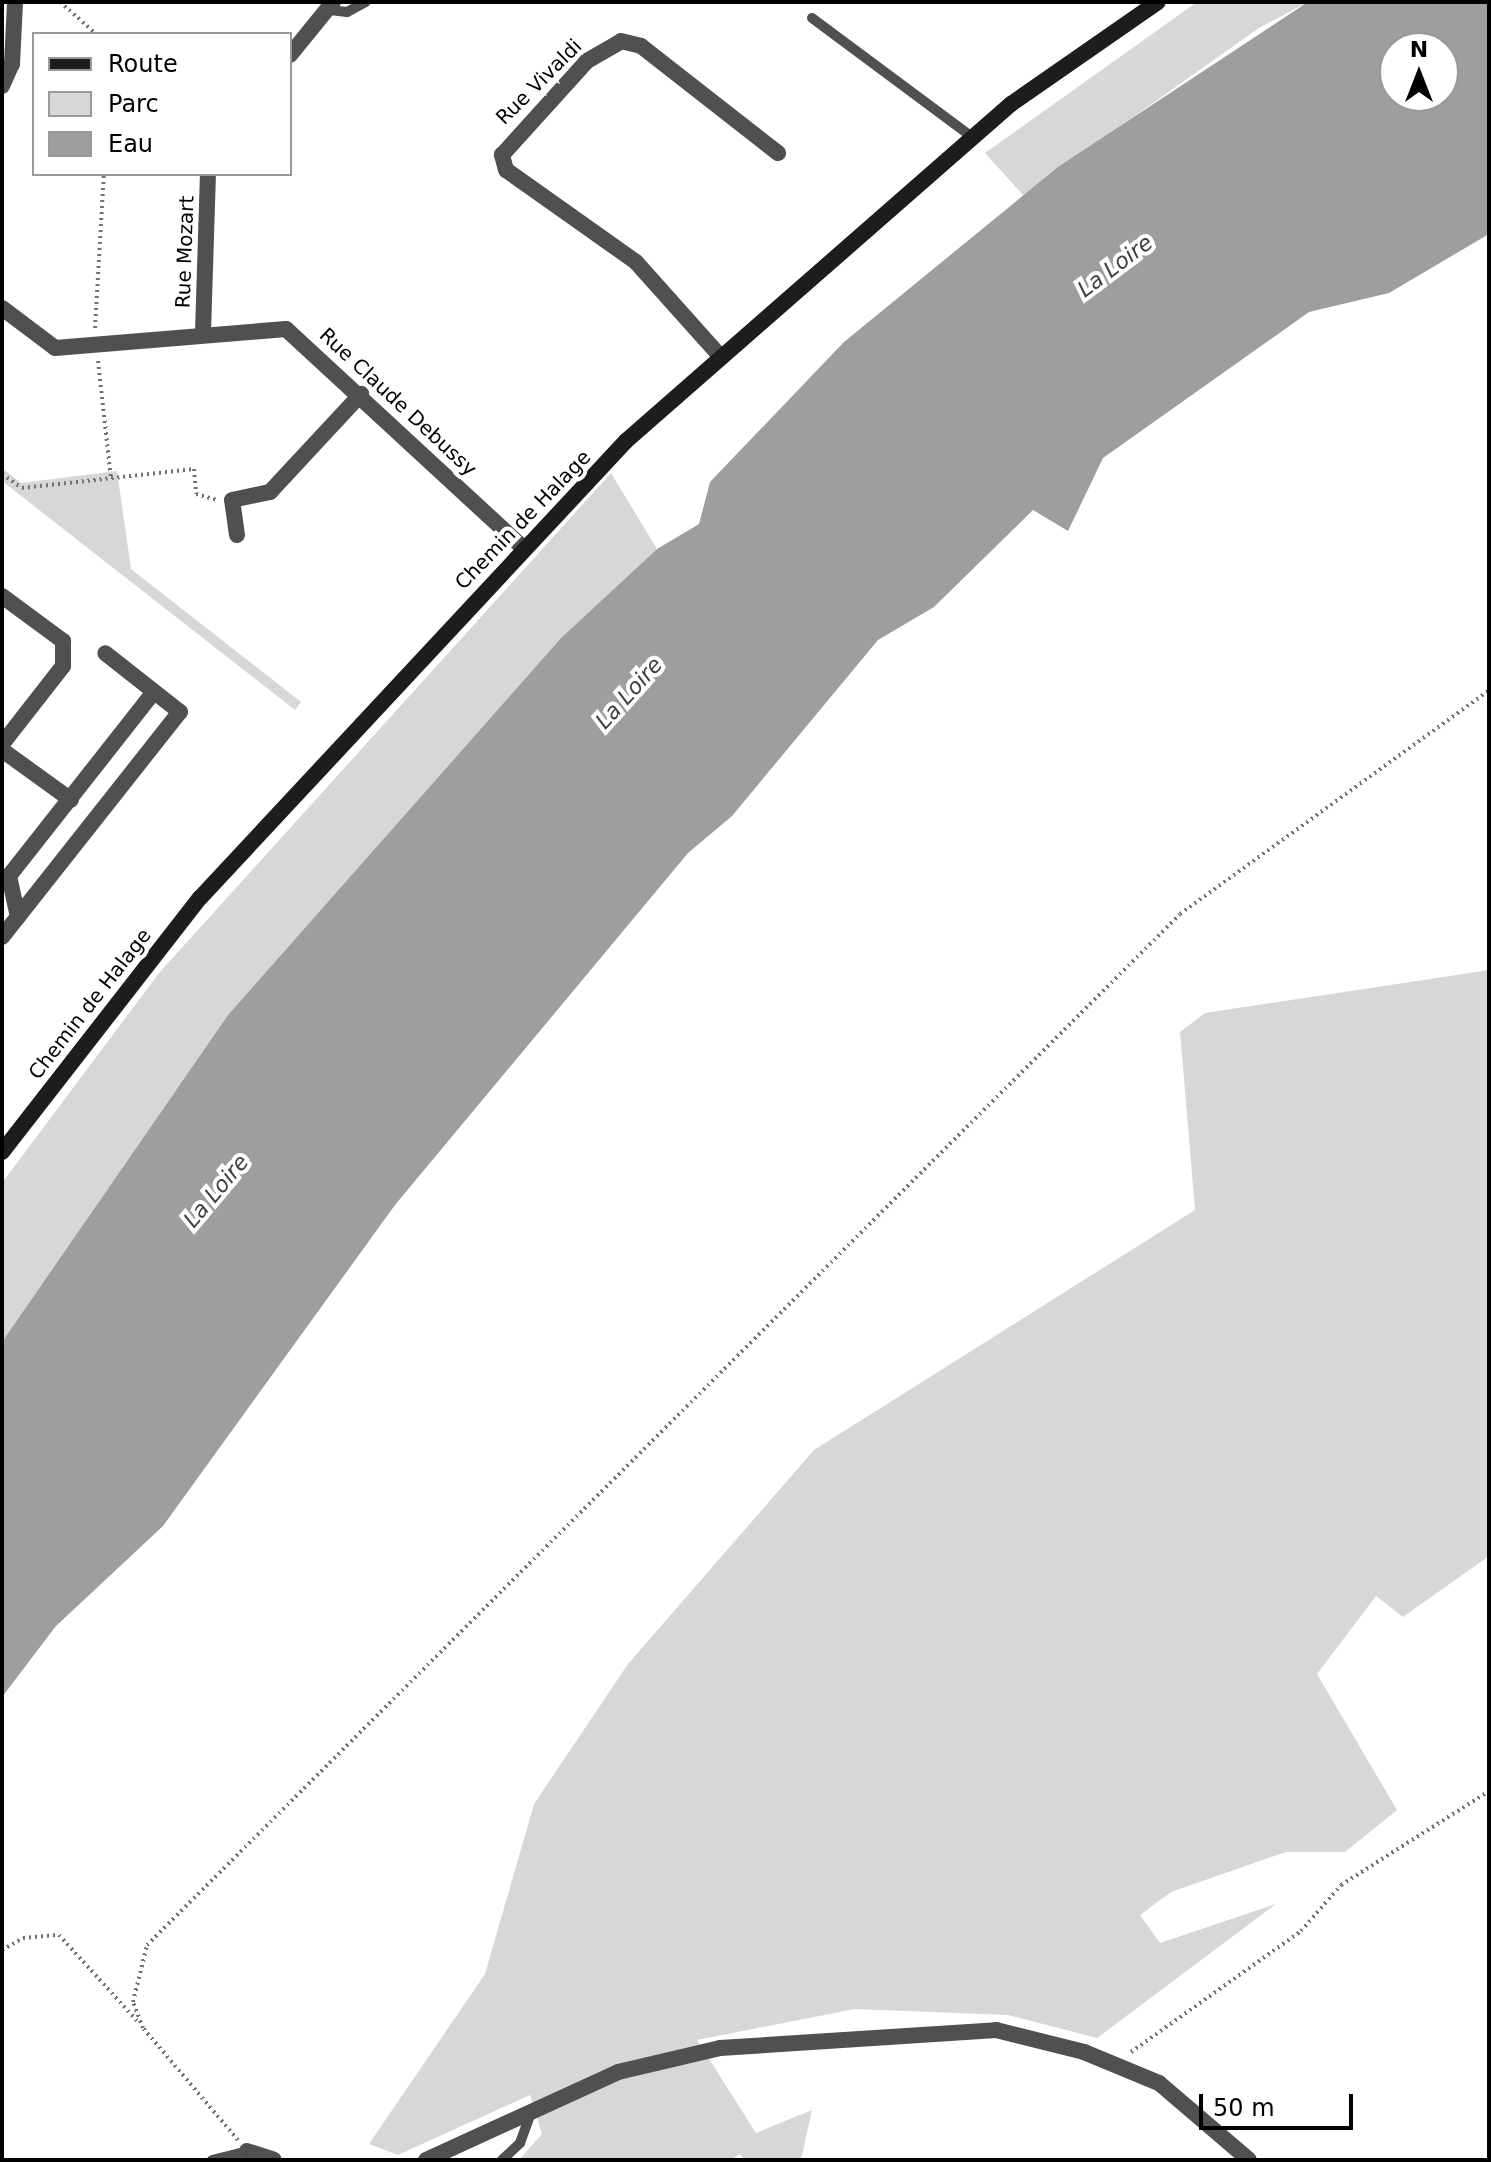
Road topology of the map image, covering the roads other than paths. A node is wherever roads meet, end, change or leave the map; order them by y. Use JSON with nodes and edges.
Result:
{"nodes":[{"id":1,"x":15,"y":2,"type":"edge"},
{"id":2,"x":366,"y":2,"type":"edge"},
{"id":3,"x":1158,"y":2,"type":"edge"},
{"id":4,"x":332,"y":6,"type":"edge"},
{"id":5,"x":812,"y":18,"type":"dead end"},
{"id":6,"x":292,"y":53,"type":"edge"},
{"id":7,"x":2,"y":86,"type":"edge"},
{"id":8,"x":972,"y":137,"type":"junction"},
{"id":9,"x":778,"y":153,"type":"dead end"},
{"id":10,"x":208,"y":176,"type":"edge"},
{"id":11,"x":2,"y":308,"type":"edge"},
{"id":12,"x":203,"y":332,"type":"junction"},
{"id":13,"x":720,"y":356,"type":"junction"},
{"id":14,"x":361,"y":394,"type":"junction"},
{"id":15,"x":237,"y":535,"type":"dead end"},
{"id":16,"x":524,"y":549,"type":"junction"},
{"id":17,"x":2,"y":596,"type":"edge"},
{"id":18,"x":105,"y":653,"type":"dead end"},
{"id":19,"x":154,"y":692,"type":"junction"},
{"id":20,"x":2,"y":747,"type":"edge"},
{"id":21,"x":71,"y":800,"type":"junction"},
{"id":22,"x":18,"y":917,"type":"junction"},
{"id":23,"x":2,"y":937,"type":"edge"},
{"id":24,"x":2,"y":1152,"type":"edge"},
{"id":25,"x":531,"y":2112,"type":"junction"},
{"id":26,"x":247,"y":2151,"type":"joint"},
{"id":27,"x":212,"y":2160,"type":"edge"},
{"id":28,"x":274,"y":2160,"type":"edge"},
{"id":29,"x":426,"y":2160,"type":"edge"},
{"id":30,"x":502,"y":2160,"type":"edge"},
{"id":31,"x":1249,"y":2160,"type":"edge"}],
"edges":[{"from":1,"to":7,"type":"street"},
{"from":2,"to":4,"type":"lane"},
{"from":3,"to":8,"type":"main road","name":"Chemin de Halage"},
{"from":4,"to":6,"type":"street"},
{"from":5,"to":8,"type":"lane"},
{"from":8,"to":13,"type":"main road","name":"Chemin de Halage"},
{"from":9,"to":13,"type":"street","name":"Rue Vivaldi"},
{"from":10,"to":12,"type":"street","name":"Rue Mozart"},
{"from":11,"to":12,"type":"street","name":"Rue Claude Debussy"},
{"from":12,"to":14,"type":"street","name":"Rue Claude Debussy"},
{"from":13,"to":16,"type":"main road","name":"Chemin de Halage"},
{"from":14,"to":15,"type":"street"},
{"from":14,"to":16,"type":"street","name":"Rue Claude Debussy"},
{"from":16,"to":24,"type":"main road","name":"Chemin de Halage"},
{"from":17,"to":20,"type":"street"},
{"from":18,"to":19,"type":"street"},
{"from":19,"to":21,"type":"street"},
{"from":19,"to":22,"type":"street"},
{"from":20,"to":21,"type":"street"},
{"from":21,"to":22,"type":"street"},
{"from":22,"to":23,"type":"street"},
{"from":25,"to":29,"type":"street"},
{"from":25,"to":30,"type":"lane"},
{"from":25,"to":31,"type":"street"},
{"from":26,"to":27,"type":"lane"},
{"from":26,"to":28,"type":"street"}]}
